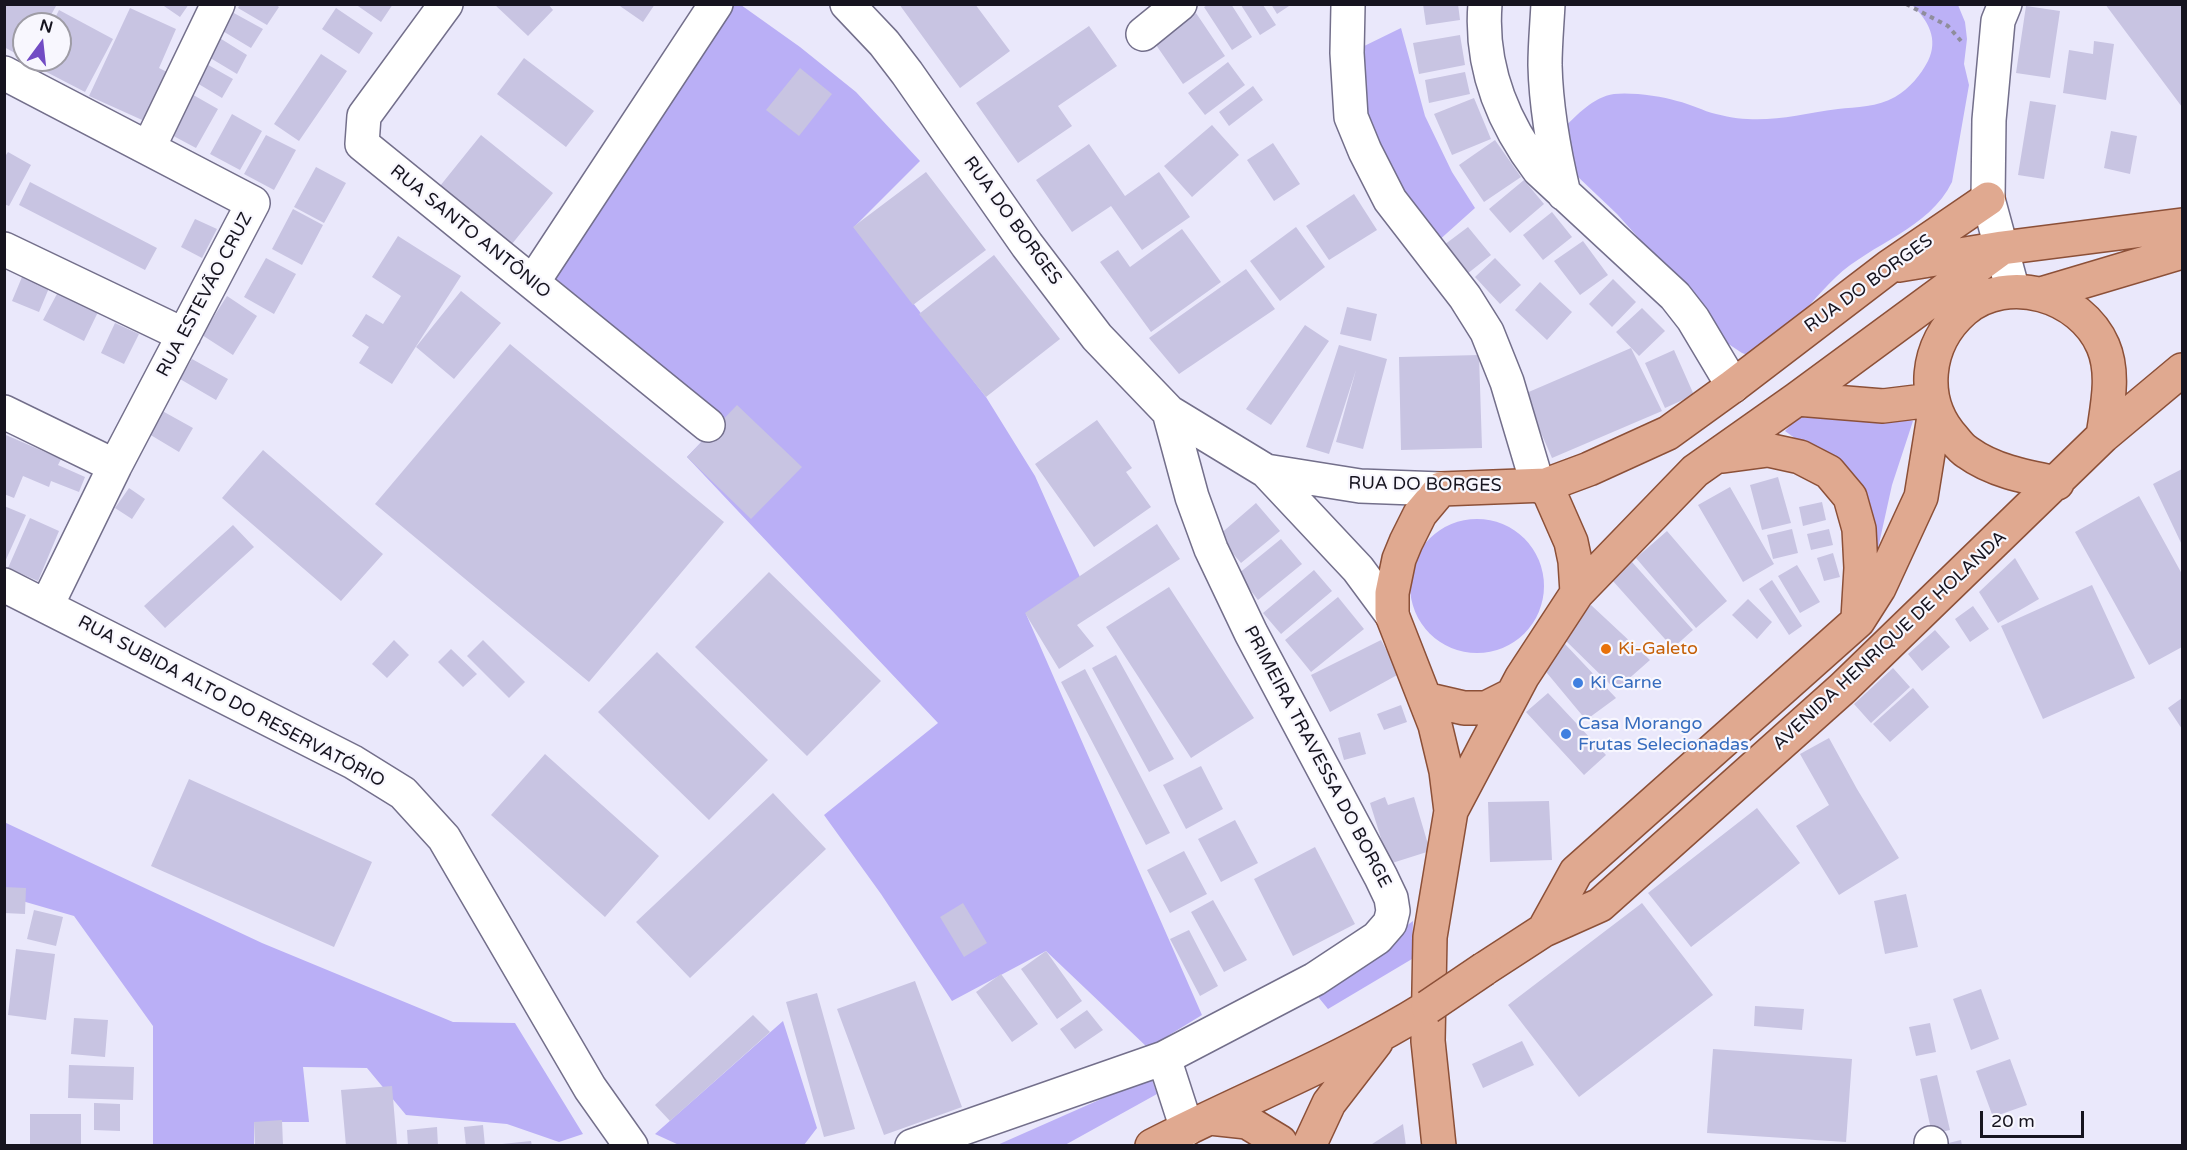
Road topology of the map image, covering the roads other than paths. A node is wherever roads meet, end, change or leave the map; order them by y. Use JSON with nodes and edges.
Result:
{"nodes":[{"id":1,"x":218,"y":4,"type":"edge"},
{"id":2,"x":446,"y":4,"type":"edge"},
{"id":3,"x":716,"y":4,"type":"edge"},
{"id":4,"x":847,"y":4,"type":"edge"},
{"id":5,"x":1180,"y":4,"type":"edge"},
{"id":6,"x":1485,"y":4,"type":"edge"},
{"id":7,"x":1548,"y":4,"type":"edge"},
{"id":8,"x":1348,"y":6,"type":"dead end"},
{"id":9,"x":1997,"y":10,"type":"edge"},
{"id":10,"x":1143,"y":34,"type":"dead end"},
{"id":11,"x":4,"y":73,"type":"edge"},
{"id":12,"x":149,"y":147,"type":"junction"},
{"id":13,"x":1564,"y":194,"type":"junction"},
{"id":14,"x":1988,"y":199,"type":"junction"},
{"id":15,"x":2182,"y":225,"type":"edge"},
{"id":16,"x":2002,"y":248,"type":"junction"},
{"id":17,"x":4,"y":249,"type":"edge"},
{"id":18,"x":2182,"y":252,"type":"edge"},
{"id":19,"x":1890,"y":266,"type":"junction"},
{"id":20,"x":533,"y":282,"type":"junction"},
{"id":21,"x":2027,"y":292,"type":"junction"},
{"id":22,"x":184,"y":335,"type":"junction"},
{"id":23,"x":2182,"y":370,"type":"edge"},
{"id":24,"x":1733,"y":387,"type":"junction"},
{"id":25,"x":1797,"y":399,"type":"junction"},
{"id":26,"x":1934,"y":405,"type":"junction"},
{"id":27,"x":4,"y":412,"type":"edge"},
{"id":28,"x":1169,"y":412,"type":"junction"},
{"id":29,"x":708,"y":425,"type":"dead end"},
{"id":30,"x":2103,"y":436,"type":"junction"},
{"id":31,"x":1706,"y":464,"type":"junction"},
{"id":32,"x":115,"y":466,"type":"junction"},
{"id":33,"x":1266,"y":471,"type":"junction"},
{"id":34,"x":2057,"y":483,"type":"junction"},
{"id":35,"x":1542,"y":485,"type":"junction"},
{"id":36,"x":1441,"y":489,"type":"junction"},
{"id":37,"x":4,"y":585,"type":"edge"},
{"id":38,"x":1577,"y":593,"type":"junction"},
{"id":39,"x":47,"y":605,"type":"junction"},
{"id":40,"x":1392,"y":615,"type":"junction"},
{"id":41,"x":1858,"y":621,"type":"junction"},
{"id":42,"x":1512,"y":695,"type":"junction"},
{"id":43,"x":1425,"y":699,"type":"junction"},
{"id":44,"x":1450,"y":811,"type":"junction"},
{"id":45,"x":1544,"y":930,"type":"junction"},
{"id":46,"x":1390,"y":1029,"type":"junction"},
{"id":47,"x":1164,"y":1058,"type":"junction"},
{"id":48,"x":1260,"y":1094,"type":"junction"},
{"id":49,"x":1197,"y":1131,"type":"edge"},
{"id":50,"x":1290,"y":1144,"type":"edge"},
{"id":51,"x":631,"y":1146,"type":"edge"},
{"id":52,"x":912,"y":1146,"type":"edge"},
{"id":53,"x":1152,"y":1146,"type":"edge"},
{"id":54,"x":1439,"y":1146,"type":"edge"}],
"edges":[{"from":1,"to":12,"type":"street"},
{"from":2,"to":20,"type":"street","name":"RUA SANTO ANTÔNIO"},
{"from":3,"to":20,"type":"street"},
{"from":4,"to":28,"type":"street","name":"RUA DO BORGES"},
{"from":5,"to":10,"type":"street"},
{"from":6,"to":13,"type":"street"},
{"from":7,"to":13,"type":"street"},
{"from":8,"to":35,"type":"street"},
{"from":9,"to":14,"type":"street"},
{"from":11,"to":12,"type":"street","name":"RUA ESTEVÃO CRUZ"},
{"from":12,"to":22,"type":"street","name":"RUA ESTEVÃO CRUZ"},
{"from":13,"to":24,"type":"street"},
{"from":14,"to":16,"type":"street"},
{"from":14,"to":19,"type":"main road","name":"RUA DO BORGES"},
{"from":15,"to":16,"type":"main road"},
{"from":16,"to":19,"type":"main road"},
{"from":16,"to":21,"type":"street"},
{"from":16,"to":25,"type":"main road"},
{"from":17,"to":22,"type":"street"},
{"from":18,"to":21,"type":"main road"},
{"from":19,"to":24,"type":"main road","name":"RUA DO BORGES"},
{"from":20,"to":29,"type":"street","name":"RUA SANTO ANTÔNIO"},
{"from":21,"to":26,"type":"main road"},
{"from":21,"to":30,"type":"main road"},
{"from":22,"to":32,"type":"street","name":"RUA ESTEVÃO CRUZ"},
{"from":23,"to":30,"type":"main road","name":"AVENIDA HENRIQUE DE HOLANDA"},
{"from":24,"to":35,"type":"main road","name":"RUA DO BORGES"},
{"from":25,"to":26,"type":"main road"},
{"from":25,"to":31,"type":"main road"},
{"from":26,"to":34,"type":"main road"},
{"from":26,"to":41,"type":"main road"},
{"from":27,"to":32,"type":"street"},
{"from":28,"to":33,"type":"street","name":"RUA DO BORGES"},
{"from":28,"to":47,"type":"street","name":"PRIMEIRA TRAVESSA DO BORGE"},
{"from":30,"to":34,"type":"main road","name":"AVENIDA HENRIQUE DE HOLANDA"},
{"from":31,"to":38,"type":"main road"},
{"from":31,"to":41,"type":"main road"},
{"from":32,"to":39,"type":"street","name":"RUA ESTEVÃO CRUZ"},
{"from":33,"to":36,"type":"street","name":"RUA DO BORGES"},
{"from":33,"to":40,"type":"street"},
{"from":34,"to":45,"type":"main road","name":"AVENIDA HENRIQUE DE HOLANDA"},
{"from":35,"to":36,"type":"main road","name":"RUA DO BORGES"},
{"from":35,"to":38,"type":"main road"},
{"from":36,"to":40,"type":"main road"},
{"from":37,"to":39,"type":"street","name":"RUA SUBIDA ALTO DO RESERVATÓRIO"},
{"from":38,"to":42,"type":"main road"},
{"from":39,"to":51,"type":"street","name":"RUA SUBIDA ALTO DO RESERVATÓRIO"},
{"from":40,"to":43,"type":"main road"},
{"from":41,"to":45,"type":"main road"},
{"from":42,"to":43,"type":"main road"},
{"from":42,"to":44,"type":"main road"},
{"from":43,"to":44,"type":"main road"},
{"from":44,"to":54,"type":"main road"},
{"from":45,"to":46,"type":"main road","name":"AVENIDA HENRIQUE DE HOLANDA","bridge":true},
{"from":46,"to":48,"type":"main road","name":"AVENIDA HENRIQUE DE HOLANDA"},
{"from":46,"to":50,"type":"main road"},
{"from":47,"to":49,"type":"street"},
{"from":47,"to":52,"type":"street"},
{"from":48,"to":49,"type":"main road","name":"AVENIDA HENRIQUE DE HOLANDA"},
{"from":48,"to":50,"type":"main road"},
{"from":49,"to":50,"type":"main road"},
{"from":49,"to":53,"type":"main road","name":"AVENIDA HENRIQUE DE HOLANDA"}]}
